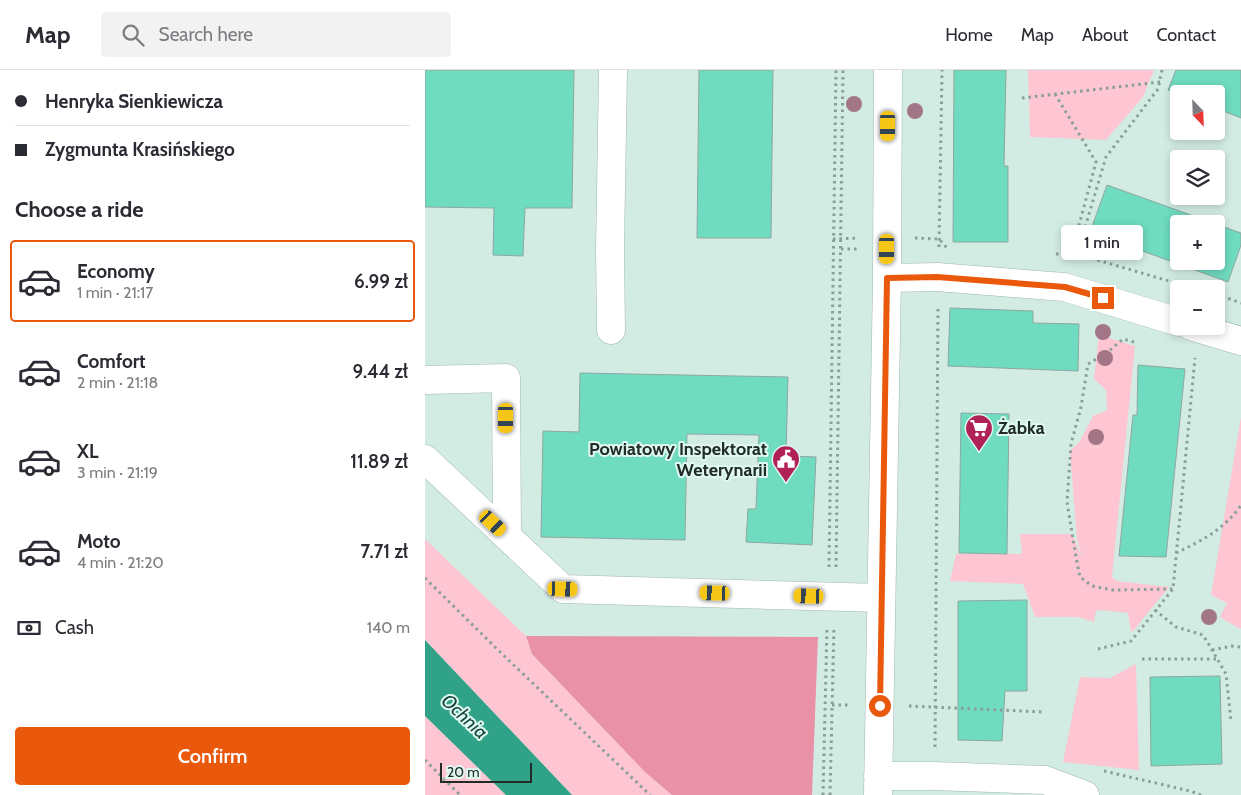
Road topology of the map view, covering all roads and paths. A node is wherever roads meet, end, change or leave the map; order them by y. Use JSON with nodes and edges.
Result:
{"nodes":[{"id":1,"x":613,"y":70,"type":"edge"},
{"id":2,"x":836,"y":70,"type":"edge"},
{"id":3,"x":843,"y":70,"type":"edge"},
{"id":4,"x":888,"y":70,"type":"edge"},
{"id":5,"x":942,"y":70,"type":"edge"},
{"id":6,"x":1162,"y":70,"type":"edge"},
{"id":7,"x":1160,"y":82,"type":"junction"},
{"id":8,"x":1055,"y":94,"type":"junction"},
{"id":9,"x":1022,"y":98,"type":"dead end"},
{"id":10,"x":1071,"y":255,"type":"dead end"},
{"id":11,"x":937,"y":277,"type":"junction"},
{"id":12,"x":887,"y":278,"type":"junction"},
{"id":13,"x":1170,"y":281,"type":"edge"},
{"id":14,"x":1225,"y":297,"type":"edge"},
{"id":15,"x":1241,"y":303,"type":"edge"},
{"id":16,"x":1170,"y":319,"type":"edge"},
{"id":17,"x":611,"y":330,"type":"dead end"},
{"id":18,"x":1221,"y":335,"type":"edge"},
{"id":19,"x":1241,"y":341,"type":"edge"},
{"id":20,"x":1141,"y":344,"type":"dead end"},
{"id":21,"x":1195,"y":353,"type":"dead end"},
{"id":22,"x":1186,"y":357,"type":"dead end"},
{"id":23,"x":1195,"y":359,"type":"junction"},
{"id":24,"x":425,"y":380,"type":"edge"},
{"id":25,"x":425,"y":459,"type":"edge"},
{"id":26,"x":1241,"y":506,"type":"edge"},
{"id":27,"x":507,"y":536,"type":"junction"},
{"id":28,"x":1176,"y":553,"type":"junction"},
{"id":29,"x":425,"y":578,"type":"edge"},
{"id":30,"x":1173,"y":589,"type":"junction"},
{"id":31,"x":832,"y":596,"type":"junction"},
{"id":32,"x":881,"y":598,"type":"junction"},
{"id":33,"x":1155,"y":610,"type":"junction"},
{"id":34,"x":1241,"y":647,"type":"edge"},
{"id":35,"x":1099,"y":649,"type":"dead end"},
{"id":36,"x":1212,"y":650,"type":"junction"},
{"id":37,"x":1142,"y":659,"type":"dead end"},
{"id":38,"x":1217,"y":659,"type":"junction"},
{"id":39,"x":832,"y":705,"type":"junction"},
{"id":40,"x":880,"y":706,"type":"junction"},
{"id":41,"x":936,"y":707,"type":"junction"},
{"id":42,"x":1043,"y":712,"type":"dead end"},
{"id":43,"x":1231,"y":721,"type":"dead end"},
{"id":44,"x":425,"y":760,"type":"edge"},
{"id":45,"x":934,"y":776,"type":"junction"},
{"id":46,"x":878,"y":785,"type":"edge"},
{"id":47,"x":460,"y":795,"type":"edge"},
{"id":48,"x":650,"y":795,"type":"edge"},
{"id":49,"x":823,"y":795,"type":"edge"},
{"id":50,"x":829,"y":795,"type":"edge"},
{"id":51,"x":1085,"y":795,"type":"edge"}],
"edges":[{"from":1,"to":17,"type":"street"},
{"from":2,"to":31,"type":"path"},
{"from":3,"to":31,"type":"path"},
{"from":4,"to":12,"type":"street"},
{"from":5,"to":11,"type":"path"},
{"from":6,"to":7,"type":"path"},
{"from":7,"to":8,"type":"path"},
{"from":7,"to":13,"type":"path"},
{"from":8,"to":9,"type":"path"},
{"from":8,"to":10,"type":"path"},
{"from":11,"to":12,"type":"street"},
{"from":11,"to":16,"type":"street"},
{"from":11,"to":41,"type":"path"},
{"from":12,"to":32,"type":"street"},
{"from":14,"to":15,"type":"path"},
{"from":18,"to":19,"type":"street"},
{"from":20,"to":30,"type":"path"},
{"from":21,"to":23,"type":"path"},
{"from":22,"to":23,"type":"path"},
{"from":23,"to":28,"type":"path"},
{"from":24,"to":27,"type":"street"},
{"from":25,"to":27,"type":"street"},
{"from":26,"to":28,"type":"path"},
{"from":27,"to":31,"type":"street"},
{"from":28,"to":30,"type":"path"},
{"from":29,"to":48,"type":"path"},
{"from":30,"to":33,"type":"path"},
{"from":31,"to":32,"type":"street"},
{"from":31,"to":39,"type":"path"},
{"from":31,"to":49,"type":"path"},
{"from":32,"to":40,"type":"street"},
{"from":33,"to":35,"type":"path"},
{"from":33,"to":36,"type":"path"},
{"from":34,"to":36,"type":"path"},
{"from":36,"to":38,"type":"path"},
{"from":37,"to":38,"type":"path"},
{"from":38,"to":43,"type":"path"},
{"from":39,"to":40,"type":"path"},
{"from":39,"to":50,"type":"path"},
{"from":40,"to":41,"type":"path"},
{"from":40,"to":46,"type":"street"},
{"from":41,"to":42,"type":"path"},
{"from":41,"to":45,"type":"path"},
{"from":44,"to":47,"type":"path"},
{"from":45,"to":46,"type":"street"},
{"from":45,"to":51,"type":"street"}]}
